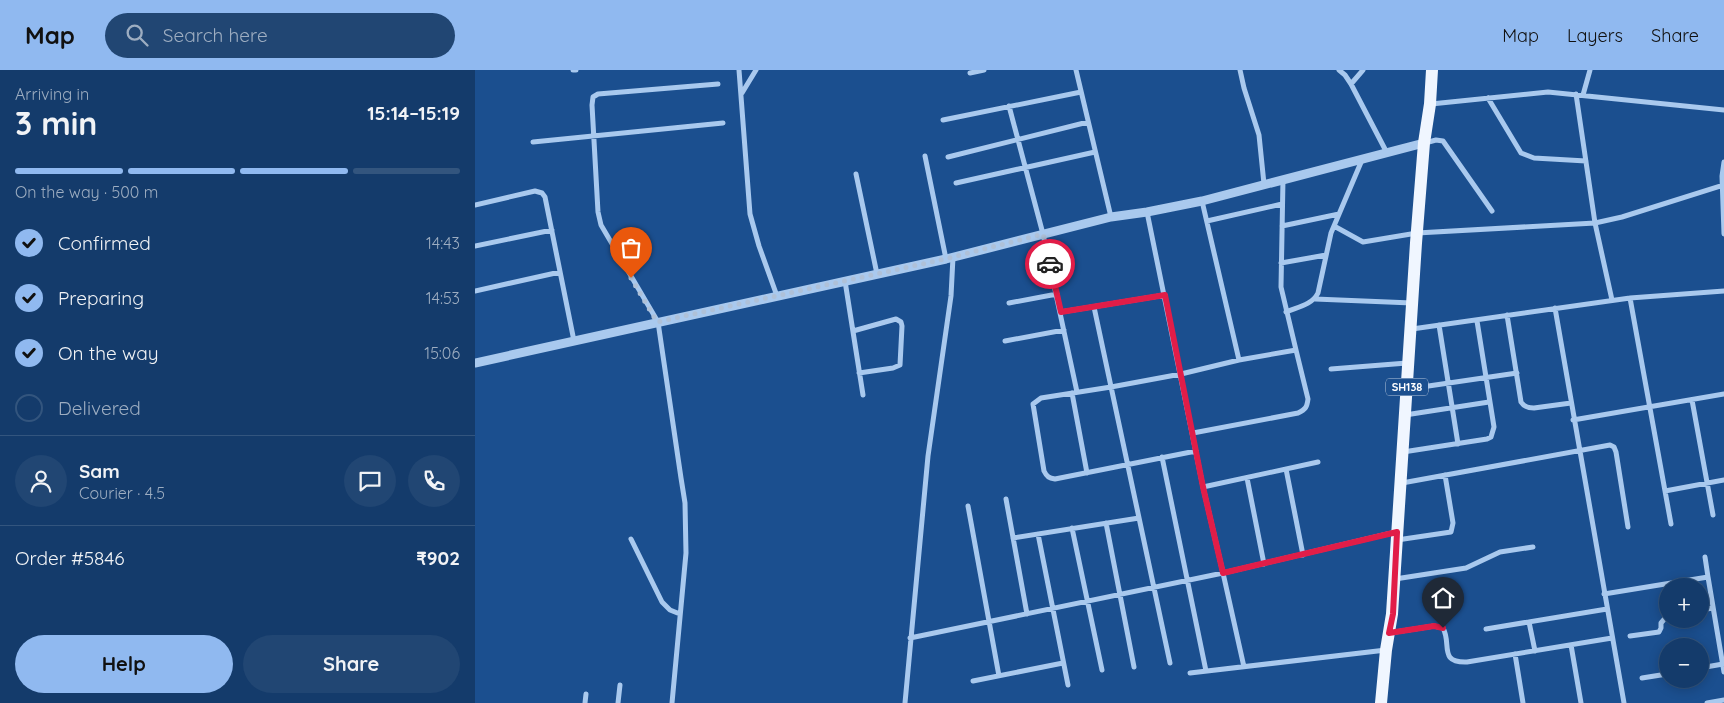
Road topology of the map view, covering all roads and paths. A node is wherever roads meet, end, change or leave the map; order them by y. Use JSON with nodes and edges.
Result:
{"nodes":[{"id":1,"x":739,"y":70,"type":"edge"},
{"id":2,"x":756,"y":70,"type":"edge"},
{"id":3,"x":984,"y":70,"type":"edge"},
{"id":4,"x":1076,"y":70,"type":"edge"},
{"id":5,"x":1240,"y":70,"type":"edge"},
{"id":6,"x":1339,"y":70,"type":"edge"},
{"id":7,"x":1363,"y":70,"type":"edge"},
{"id":8,"x":1432,"y":70,"type":"edge"},
{"id":9,"x":1590,"y":70,"type":"edge"},
{"id":10,"x":969,"y":73,"type":"dead end"},
{"id":11,"x":718,"y":84,"type":"dead end"},
{"id":12,"x":1351,"y":84,"type":"junction"},
{"id":13,"x":1081,"y":92,"type":"junction"},
{"id":14,"x":741,"y":94,"type":"junction"},
{"id":15,"x":1576,"y":94,"type":"junction"},
{"id":16,"x":1583,"y":95,"type":"junction"},
{"id":17,"x":1488,"y":98,"type":"junction"},
{"id":18,"x":1431,"y":104,"type":"junction"},
{"id":19,"x":1009,"y":106,"type":"junction"},
{"id":20,"x":1724,"y":110,"type":"edge"},
{"id":21,"x":943,"y":120,"type":"dead end"},
{"id":22,"x":1088,"y":122,"type":"junction"},
{"id":23,"x":723,"y":123,"type":"dead end"},
{"id":24,"x":594,"y":136,"type":"junction"},
{"id":25,"x":1018,"y":140,"type":"junction"},
{"id":26,"x":533,"y":142,"type":"dead end"},
{"id":27,"x":1424,"y":143,"type":"junction"},
{"id":28,"x":1095,"y":152,"type":"junction"},
{"id":29,"x":1387,"y":153,"type":"junction"},
{"id":30,"x":925,"y":156,"type":"dead end"},
{"id":31,"x":948,"y":157,"type":"dead end"},
{"id":32,"x":1363,"y":159,"type":"junction"},
{"id":33,"x":1586,"y":161,"type":"junction"},
{"id":34,"x":1724,"y":162,"type":"edge"},
{"id":35,"x":1025,"y":168,"type":"junction"},
{"id":36,"x":856,"y":174,"type":"dead end"},
{"id":37,"x":1283,"y":179,"type":"junction"},
{"id":38,"x":956,"y":183,"type":"dead end"},
{"id":39,"x":1264,"y":184,"type":"junction"},
{"id":40,"x":1723,"y":185,"type":"edge"},
{"id":41,"x":1203,"y":200,"type":"junction"},
{"id":42,"x":1282,"y":204,"type":"junction"},
{"id":43,"x":475,"y":205,"type":"edge"},
{"id":44,"x":1492,"y":211,"type":"dead end"},
{"id":45,"x":1147,"y":212,"type":"junction"},
{"id":46,"x":1339,"y":214,"type":"junction"},
{"id":47,"x":1111,"y":217,"type":"junction"},
{"id":48,"x":1207,"y":221,"type":"junction"},
{"id":49,"x":1595,"y":223,"type":"junction"},
{"id":50,"x":1282,"y":226,"type":"junction"},
{"id":51,"x":1334,"y":226,"type":"junction"},
{"id":52,"x":552,"y":230,"type":"junction"},
{"id":53,"x":1417,"y":233,"type":"junction"},
{"id":54,"x":1043,"y":234,"type":"junction"},
{"id":55,"x":1724,"y":234,"type":"edge"},
{"id":56,"x":475,"y":246,"type":"edge"},
{"id":57,"x":1326,"y":255,"type":"junction"},
{"id":58,"x":949,"y":258,"type":"junction"},
{"id":59,"x":1281,"y":263,"type":"junction"},
{"id":60,"x":560,"y":272,"type":"junction"},
{"id":61,"x":877,"y":274,"type":"junction"},
{"id":62,"x":845,"y":281,"type":"junction"},
{"id":63,"x":475,"y":291,"type":"edge"},
{"id":64,"x":1724,"y":291,"type":"edge"},
{"id":65,"x":1057,"y":294,"type":"junction"},
{"id":66,"x":1165,"y":295,"type":"junction"},
{"id":67,"x":777,"y":296,"type":"junction"},
{"id":68,"x":1630,"y":298,"type":"junction"},
{"id":69,"x":1315,"y":299,"type":"junction"},
{"id":70,"x":1612,"y":300,"type":"junction"},
{"id":71,"x":1009,"y":303,"type":"dead end"},
{"id":72,"x":1412,"y":304,"type":"junction"},
{"id":73,"x":1094,"y":307,"type":"junction"},
{"id":74,"x":1555,"y":308,"type":"junction"},
{"id":75,"x":1061,"y":312,"type":"junction"},
{"id":76,"x":1286,"y":312,"type":"junction"},
{"id":77,"x":1507,"y":315,"type":"junction"},
{"id":78,"x":1477,"y":321,"type":"junction"},
{"id":79,"x":657,"y":322,"type":"junction"},
{"id":80,"x":1439,"y":325,"type":"junction"},
{"id":81,"x":1411,"y":329,"type":"junction"},
{"id":82,"x":1064,"y":330,"type":"junction"},
{"id":83,"x":853,"y":331,"type":"junction"},
{"id":84,"x":574,"y":341,"type":"junction"},
{"id":85,"x":1005,"y":342,"type":"dead end"},
{"id":86,"x":1295,"y":350,"type":"junction"},
{"id":87,"x":1239,"y":360,"type":"junction"},
{"id":88,"x":475,"y":362,"type":"edge"},
{"id":89,"x":1408,"y":363,"type":"junction"},
{"id":90,"x":1331,"y":369,"type":"dead end"},
{"id":91,"x":859,"y":373,"type":"junction"},
{"id":92,"x":1517,"y":373,"type":"junction"},
{"id":93,"x":1181,"y":374,"type":"junction"},
{"id":94,"x":1485,"y":378,"type":"junction"},
{"id":95,"x":1448,"y":383,"type":"junction"},
{"id":96,"x":1111,"y":387,"type":"junction"},
{"id":97,"x":1407,"y":390,"type":"junction"},
{"id":98,"x":1075,"y":392,"type":"junction"},
{"id":99,"x":1724,"y":394,"type":"edge"},
{"id":100,"x":863,"y":395,"type":"dead end"},
{"id":101,"x":1692,"y":400,"type":"junction"},
{"id":102,"x":1489,"y":402,"type":"junction"},
{"id":103,"x":1571,"y":403,"type":"junction"},
{"id":104,"x":1650,"y":407,"type":"junction"},
{"id":105,"x":1452,"y":408,"type":"junction"},
{"id":106,"x":1405,"y":416,"type":"junction"},
{"id":107,"x":1573,"y":420,"type":"junction"},
{"id":108,"x":1193,"y":433,"type":"junction"},
{"id":109,"x":1457,"y":444,"type":"junction"},
{"id":110,"x":1196,"y":450,"type":"junction"},
{"id":111,"x":1579,"y":450,"type":"junction"},
{"id":112,"x":1402,"y":452,"type":"junction"},
{"id":113,"x":1162,"y":457,"type":"junction"},
{"id":114,"x":1318,"y":462,"type":"dead end"},
{"id":115,"x":1128,"y":464,"type":"junction"},
{"id":116,"x":1286,"y":469,"type":"junction"},
{"id":117,"x":1087,"y":473,"type":"junction"},
{"id":118,"x":1445,"y":475,"type":"junction"},
{"id":119,"x":1247,"y":478,"type":"junction"},
{"id":120,"x":1724,"y":480,"type":"edge"},
{"id":121,"x":1400,"y":483,"type":"junction"},
{"id":122,"x":1707,"y":483,"type":"junction"},
{"id":123,"x":1203,"y":487,"type":"junction"},
{"id":124,"x":1665,"y":491,"type":"junction"},
{"id":125,"x":1006,"y":499,"type":"dead end"},
{"id":126,"x":968,"y":506,"type":"dead end"},
{"id":127,"x":1713,"y":514,"type":"dead end"},
{"id":128,"x":1139,"y":518,"type":"junction"},
{"id":129,"x":1106,"y":523,"type":"junction"},
{"id":130,"x":1671,"y":524,"type":"dead end"},
{"id":131,"x":1628,"y":527,"type":"dead end"},
{"id":132,"x":1072,"y":528,"type":"junction"},
{"id":133,"x":1038,"y":534,"type":"junction"},
{"id":134,"x":1396,"y":536,"type":"junction"},
{"id":135,"x":1013,"y":538,"type":"junction"},
{"id":136,"x":631,"y":539,"type":"dead end"},
{"id":137,"x":1533,"y":547,"type":"dead end"},
{"id":138,"x":1303,"y":554,"type":"junction"},
{"id":139,"x":1705,"y":557,"type":"dead end"},
{"id":140,"x":1264,"y":564,"type":"junction"},
{"id":141,"x":1223,"y":573,"type":"junction"},
{"id":142,"x":1708,"y":577,"type":"junction"},
{"id":143,"x":1394,"y":580,"type":"junction"},
{"id":144,"x":1188,"y":581,"type":"junction"},
{"id":145,"x":1154,"y":587,"type":"junction"},
{"id":146,"x":1120,"y":594,"type":"junction"},
{"id":147,"x":1604,"y":594,"type":"junction"},
{"id":148,"x":1087,"y":601,"type":"junction"},
{"id":149,"x":1713,"y":608,"type":"junction"},
{"id":150,"x":1052,"y":609,"type":"junction"},
{"id":151,"x":1607,"y":609,"type":"junction"},
{"id":152,"x":1709,"y":609,"type":"edge"},
{"id":153,"x":680,"y":614,"type":"junction"},
{"id":154,"x":1027,"y":614,"type":"junction"},
{"id":155,"x":989,"y":622,"type":"junction"},
{"id":156,"x":1529,"y":622,"type":"junction"},
{"id":157,"x":1661,"y":628,"type":"edge"},
{"id":158,"x":1486,"y":629,"type":"dead end"},
{"id":159,"x":1389,"y":633,"type":"junction"},
{"id":160,"x":1630,"y":636,"type":"dead end"},
{"id":161,"x":910,"y":638,"type":"junction"},
{"id":162,"x":1612,"y":638,"type":"junction"},
{"id":163,"x":1571,"y":645,"type":"junction"},
{"id":164,"x":1386,"y":650,"type":"junction"},
{"id":165,"x":1535,"y":651,"type":"junction"},
{"id":166,"x":1515,"y":654,"type":"junction"},
{"id":167,"x":1063,"y":663,"type":"junction"},
{"id":168,"x":1170,"y":663,"type":"dead end"},
{"id":169,"x":1723,"y":664,"type":"junction"},
{"id":170,"x":1244,"y":666,"type":"junction"},
{"id":171,"x":1709,"y":666,"type":"edge"},
{"id":172,"x":1134,"y":667,"type":"dead end"},
{"id":173,"x":1102,"y":670,"type":"dead end"},
{"id":174,"x":1206,"y":671,"type":"junction"},
{"id":175,"x":1190,"y":672,"type":"dead end"},
{"id":176,"x":1724,"y":672,"type":"edge"},
{"id":177,"x":1659,"y":675,"type":"edge"},
{"id":178,"x":999,"y":676,"type":"junction"},
{"id":179,"x":1642,"y":678,"type":"dead end"},
{"id":180,"x":973,"y":681,"type":"dead end"},
{"id":181,"x":620,"y":685,"type":"dead end"},
{"id":182,"x":1068,"y":685,"type":"dead end"},
{"id":183,"x":586,"y":694,"type":"dead end"},
{"id":184,"x":1720,"y":701,"type":"edge"},
{"id":185,"x":585,"y":703,"type":"edge"},
{"id":186,"x":618,"y":703,"type":"edge"},
{"id":187,"x":672,"y":703,"type":"edge"},
{"id":188,"x":905,"y":703,"type":"edge"},
{"id":189,"x":1381,"y":703,"type":"edge"},
{"id":190,"x":1523,"y":703,"type":"edge"},
{"id":191,"x":1581,"y":703,"type":"edge"},
{"id":192,"x":1624,"y":703,"type":"edge"},
{"id":193,"x":1707,"y":703,"type":"edge"}],
"edges":[{"from":1,"to":14,"type":"street"},
{"from":2,"to":14,"type":"street"},
{"from":3,"to":10,"type":"street"},
{"from":4,"to":13,"type":"street"},
{"from":5,"to":39,"type":"street"},
{"from":6,"to":12,"type":"street"},
{"from":7,"to":12,"type":"street"},
{"from":8,"to":18,"type":"main road","number":"SH138"},
{"from":9,"to":16,"type":"street"},
{"from":11,"to":24,"type":"street"},
{"from":12,"to":29,"type":"street"},
{"from":13,"to":19,"type":"street"},
{"from":13,"to":22,"type":"street"},
{"from":14,"to":67,"type":"street"},
{"from":15,"to":16,"type":"street"},
{"from":15,"to":17,"type":"street"},
{"from":15,"to":33,"type":"street"},
{"from":16,"to":20,"type":"street"},
{"from":17,"to":18,"type":"street"},
{"from":17,"to":33,"type":"street"},
{"from":18,"to":27,"type":"main road","number":"SH138"},
{"from":19,"to":21,"type":"street"},
{"from":19,"to":25,"type":"street"},
{"from":22,"to":25,"type":"street"},
{"from":22,"to":28,"type":"street"},
{"from":23,"to":24,"type":"street"},
{"from":24,"to":26,"type":"street"},
{"from":24,"to":79,"type":"street"},
{"from":25,"to":31,"type":"street"},
{"from":25,"to":35,"type":"street"},
{"from":27,"to":29,"type":"street"},
{"from":27,"to":44,"type":"street"},
{"from":27,"to":53,"type":"main road","number":"SH138"},
{"from":28,"to":35,"type":"street"},
{"from":28,"to":47,"type":"street"},
{"from":29,"to":32,"type":"street"},
{"from":30,"to":58,"type":"street"},
{"from":32,"to":37,"type":"street"},
{"from":32,"to":46,"type":"street"},
{"from":33,"to":49,"type":"street"},
{"from":34,"to":40,"type":"street"},
{"from":35,"to":38,"type":"street"},
{"from":35,"to":54,"type":"street"},
{"from":36,"to":61,"type":"street"},
{"from":37,"to":39,"type":"street"},
{"from":37,"to":42,"type":"street"},
{"from":39,"to":41,"type":"street"},
{"from":40,"to":49,"type":"street"},
{"from":40,"to":55,"type":"street"},
{"from":41,"to":45,"type":"street"},
{"from":41,"to":48,"type":"street"},
{"from":42,"to":48,"type":"street"},
{"from":42,"to":50,"type":"street"},
{"from":43,"to":52,"type":"street"},
{"from":45,"to":47,"type":"street"},
{"from":45,"to":66,"type":"street"},
{"from":46,"to":50,"type":"street"},
{"from":46,"to":51,"type":"street"},
{"from":47,"to":54,"type":"street"},
{"from":48,"to":87,"type":"street"},
{"from":49,"to":53,"type":"street"},
{"from":49,"to":70,"type":"street"},
{"from":50,"to":59,"type":"street"},
{"from":51,"to":53,"type":"street"},
{"from":51,"to":57,"type":"street"},
{"from":52,"to":56,"type":"street"},
{"from":52,"to":60,"type":"street"},
{"from":53,"to":72,"type":"main road","number":"SH138"},
{"from":54,"to":58,"type":"street"},
{"from":54,"to":65,"type":"street"},
{"from":57,"to":59,"type":"street"},
{"from":57,"to":69,"type":"street"},
{"from":58,"to":61,"type":"street"},
{"from":58,"to":161,"type":"street"},
{"from":59,"to":76,"type":"street"},
{"from":60,"to":63,"type":"street"},
{"from":60,"to":84,"type":"street"},
{"from":61,"to":62,"type":"street"},
{"from":62,"to":67,"type":"street"},
{"from":62,"to":83,"type":"street"},
{"from":64,"to":68,"type":"street"},
{"from":65,"to":71,"type":"street"},
{"from":65,"to":75,"type":"street"},
{"from":66,"to":73,"type":"street"},
{"from":66,"to":93,"type":"street"},
{"from":67,"to":79,"type":"street"},
{"from":68,"to":70,"type":"street"},
{"from":68,"to":104,"type":"street"},
{"from":69,"to":72,"type":"street"},
{"from":69,"to":76,"type":"street"},
{"from":70,"to":74,"type":"street"},
{"from":72,"to":81,"type":"main road","number":"SH138"},
{"from":73,"to":75,"type":"street"},
{"from":73,"to":96,"type":"street"},
{"from":74,"to":77,"type":"street"},
{"from":74,"to":103,"type":"street"},
{"from":75,"to":82,"type":"street"},
{"from":76,"to":86,"type":"street"},
{"from":77,"to":78,"type":"street"},
{"from":77,"to":92,"type":"street"},
{"from":78,"to":80,"type":"street"},
{"from":78,"to":94,"type":"street"},
{"from":79,"to":84,"type":"street"},
{"from":79,"to":153,"type":"street"},
{"from":80,"to":81,"type":"street"},
{"from":80,"to":95,"type":"street"},
{"from":81,"to":89,"type":"main road","number":"SH138"},
{"from":82,"to":85,"type":"street"},
{"from":82,"to":98,"type":"street"},
{"from":83,"to":91,"type":"street"},
{"from":83,"to":91,"type":"street"},
{"from":84,"to":88,"type":"street"},
{"from":86,"to":87,"type":"street"},
{"from":86,"to":108,"type":"street"},
{"from":87,"to":93,"type":"street"},
{"from":89,"to":90,"type":"street"},
{"from":89,"to":97,"type":"main road","number":"SH138"},
{"from":91,"to":100,"type":"street"},
{"from":92,"to":94,"type":"street"},
{"from":92,"to":103,"type":"street"},
{"from":93,"to":96,"type":"street"},
{"from":93,"to":108,"type":"street"},
{"from":94,"to":95,"type":"street"},
{"from":94,"to":102,"type":"street"},
{"from":95,"to":97,"type":"street"},
{"from":95,"to":105,"type":"street"},
{"from":96,"to":98,"type":"street"},
{"from":96,"to":115,"type":"street"},
{"from":97,"to":106,"type":"main road","number":"SH138"},
{"from":98,"to":117,"type":"street"},
{"from":98,"to":117,"type":"street"},
{"from":99,"to":101,"type":"street"},
{"from":101,"to":104,"type":"street"},
{"from":101,"to":122,"type":"street"},
{"from":102,"to":105,"type":"street"},
{"from":102,"to":109,"type":"street"},
{"from":103,"to":107,"type":"street"},
{"from":104,"to":107,"type":"street"},
{"from":104,"to":124,"type":"street"},
{"from":105,"to":106,"type":"street"},
{"from":105,"to":109,"type":"street"},
{"from":106,"to":112,"type":"main road","number":"SH138"},
{"from":107,"to":111,"type":"street"},
{"from":108,"to":110,"type":"street"},
{"from":109,"to":112,"type":"street"},
{"from":110,"to":113,"type":"street"},
{"from":110,"to":123,"type":"street"},
{"from":111,"to":118,"type":"street"},
{"from":111,"to":131,"type":"street"},
{"from":111,"to":147,"type":"street"},
{"from":112,"to":121,"type":"main road","number":"SH138"},
{"from":113,"to":115,"type":"street"},
{"from":113,"to":144,"type":"street"},
{"from":114,"to":116,"type":"street"},
{"from":115,"to":117,"type":"street"},
{"from":115,"to":128,"type":"street"},
{"from":116,"to":119,"type":"street"},
{"from":116,"to":138,"type":"street"},
{"from":118,"to":121,"type":"street"},
{"from":118,"to":134,"type":"street"},
{"from":119,"to":123,"type":"street"},
{"from":119,"to":140,"type":"street"},
{"from":120,"to":122,"type":"street"},
{"from":121,"to":134,"type":"main road","number":"SH138"},
{"from":122,"to":124,"type":"street"},
{"from":122,"to":127,"type":"street"},
{"from":123,"to":141,"type":"street"},
{"from":124,"to":130,"type":"street"},
{"from":125,"to":135,"type":"street"},
{"from":126,"to":155,"type":"street"},
{"from":128,"to":129,"type":"street"},
{"from":128,"to":145,"type":"street"},
{"from":129,"to":132,"type":"street"},
{"from":129,"to":146,"type":"street"},
{"from":132,"to":133,"type":"street"},
{"from":132,"to":148,"type":"street"},
{"from":133,"to":135,"type":"street"},
{"from":133,"to":150,"type":"street"},
{"from":134,"to":138,"type":"street"},
{"from":134,"to":143,"type":"main road","number":"SH138"},
{"from":135,"to":154,"type":"street"},
{"from":136,"to":153,"type":"street"},
{"from":137,"to":143,"type":"street"},
{"from":138,"to":140,"type":"street"},
{"from":139,"to":142,"type":"street"},
{"from":140,"to":141,"type":"street"},
{"from":141,"to":144,"type":"street"},
{"from":141,"to":170,"type":"street"},
{"from":142,"to":147,"type":"street"},
{"from":142,"to":149,"type":"street"},
{"from":143,"to":159,"type":"main road","number":"SH138"},
{"from":144,"to":145,"type":"street"},
{"from":144,"to":174,"type":"street"},
{"from":145,"to":146,"type":"street"},
{"from":145,"to":168,"type":"street"},
{"from":146,"to":148,"type":"street"},
{"from":146,"to":172,"type":"street"},
{"from":147,"to":151,"type":"street"},
{"from":148,"to":150,"type":"street"},
{"from":148,"to":173,"type":"street"},
{"from":149,"to":152,"type":"street"},
{"from":149,"to":169,"type":"street"},
{"from":150,"to":154,"type":"street"},
{"from":150,"to":167,"type":"street"},
{"from":151,"to":156,"type":"street"},
{"from":151,"to":162,"type":"street"},
{"from":153,"to":187,"type":"street"},
{"from":154,"to":155,"type":"street"},
{"from":155,"to":161,"type":"street"},
{"from":155,"to":178,"type":"street"},
{"from":156,"to":158,"type":"street"},
{"from":156,"to":165,"type":"street"},
{"from":157,"to":160,"type":"street"},
{"from":159,"to":164,"type":"main road","number":"SH138"},
{"from":159,"to":166,"type":"street"},
{"from":161,"to":188,"type":"street"},
{"from":162,"to":163,"type":"street"},
{"from":162,"to":192,"type":"street"},
{"from":163,"to":165,"type":"street"},
{"from":163,"to":191,"type":"street"},
{"from":164,"to":170,"type":"street"},
{"from":164,"to":189,"type":"main road","number":"SH138"},
{"from":165,"to":166,"type":"street"},
{"from":166,"to":190,"type":"street"},
{"from":167,"to":178,"type":"street"},
{"from":167,"to":182,"type":"street"},
{"from":169,"to":171,"type":"street"},
{"from":169,"to":176,"type":"street"},
{"from":170,"to":174,"type":"street"},
{"from":174,"to":175,"type":"street"},
{"from":177,"to":179,"type":"street"},
{"from":178,"to":180,"type":"street"},
{"from":181,"to":186,"type":"street"},
{"from":183,"to":185,"type":"street"},
{"from":184,"to":193,"type":"street"}]}
